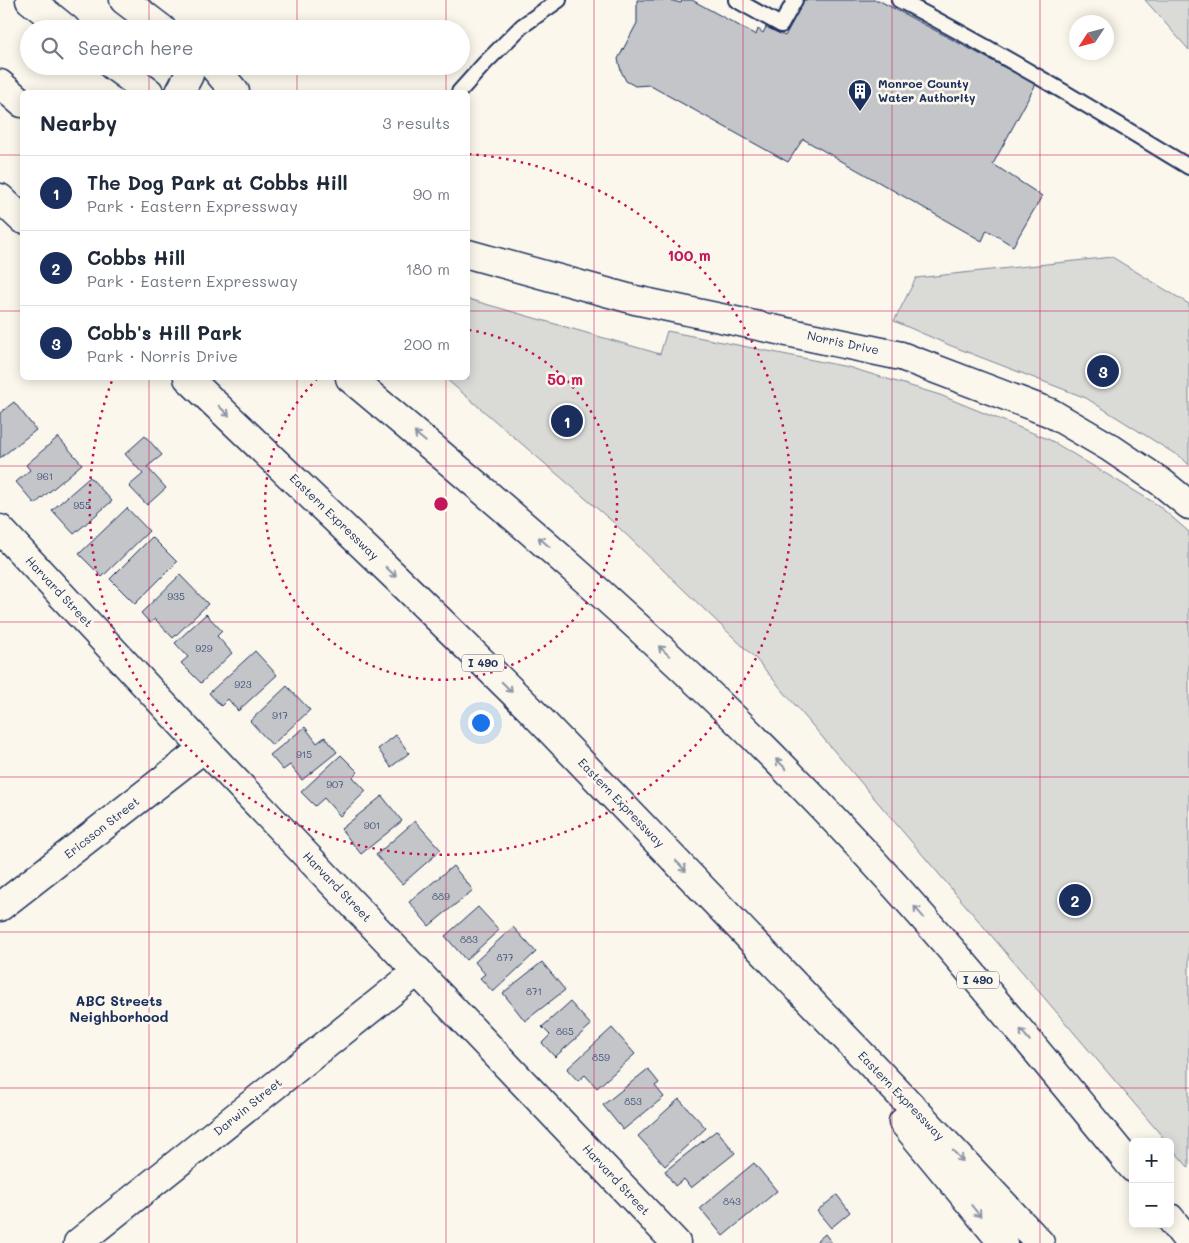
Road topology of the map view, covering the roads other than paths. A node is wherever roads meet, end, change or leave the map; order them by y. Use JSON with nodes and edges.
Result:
{"nodes":[{"id":1,"x":30,"y":0,"type":"edge"},
{"id":2,"x":124,"y":0,"type":"edge"},
{"id":3,"x":559,"y":0,"type":"edge"},
{"id":4,"x":736,"y":0,"type":"edge"},
{"id":5,"x":795,"y":0,"type":"edge"},
{"id":6,"x":899,"y":0,"type":"edge"},
{"id":7,"x":55,"y":20,"type":"edge"},
{"id":8,"x":150,"y":20,"type":"edge"},
{"id":9,"x":126,"y":75,"type":"edge"},
{"id":10,"x":189,"y":75,"type":"edge"},
{"id":11,"x":220,"y":75,"type":"edge"},
{"id":12,"x":0,"y":84,"type":"edge"},
{"id":13,"x":147,"y":90,"type":"edge"},
{"id":14,"x":181,"y":90,"type":"edge"},
{"id":15,"x":233,"y":90,"type":"edge"},
{"id":16,"x":461,"y":90,"type":"edge"},
{"id":17,"x":20,"y":101,"type":"edge"},
{"id":18,"x":1189,"y":167,"type":"edge"},
{"id":19,"x":0,"y":198,"type":"edge"},
{"id":20,"x":20,"y":217,"type":"edge"},
{"id":21,"x":470,"y":255,"type":"edge"},
{"id":22,"x":190,"y":380,"type":"edge"},
{"id":23,"x":352,"y":380,"type":"edge"},
{"id":24,"x":1189,"y":505,"type":"edge"},
{"id":25,"x":0,"y":529,"type":"edge"},
{"id":26,"x":204,"y":748,"type":"junction"},
{"id":27,"x":0,"y":907,"type":"edge"},
{"id":28,"x":768,"y":956,"type":"junction"},
{"id":29,"x":418,"y":971,"type":"junction"},
{"id":30,"x":1052,"y":1068,"type":"junction"},
{"id":31,"x":1129,"y":1155,"type":"edge"},
{"id":32,"x":1129,"y":1163,"type":"edge"},
{"id":33,"x":1174,"y":1206,"type":"edge"},
{"id":34,"x":1174,"y":1223,"type":"edge"},
{"id":35,"x":1189,"y":1223,"type":"edge"},
{"id":36,"x":1189,"y":1242,"type":"edge"},
{"id":37,"x":78,"y":1243,"type":"edge"},
{"id":38,"x":676,"y":1243,"type":"edge"},
{"id":39,"x":1003,"y":1243,"type":"edge"},
{"id":40,"x":1040,"y":1243,"type":"edge"}],
"edges":[{"from":1,"to":7,"type":"main road"},
{"from":2,"to":8,"type":"main road"},
{"from":3,"to":16,"type":"lane"},
{"from":4,"to":5,"type":"lane"},
{"from":6,"to":18,"type":"lane"},
{"from":9,"to":13,"type":"main road"},
{"from":10,"to":14,"type":"main road"},
{"from":11,"to":15,"type":"main road"},
{"from":12,"to":17,"type":"main road"},
{"from":19,"to":20,"type":"main road"},
{"from":21,"to":24,"type":"main road","name":"Norris Drive"},
{"from":22,"to":28,"type":"main road","name":"Eastern Expressway","number":"I 490","one_way":true},
{"from":30,"to":23,"type":"main road","number":"I 490","one_way":true},
{"from":25,"to":26,"type":"main road","name":"Harvard Street"},
{"from":26,"to":27,"type":"main road","name":"Ericsson Street"},
{"from":26,"to":29,"type":"main road","name":"Harvard Street"},
{"from":28,"to":39,"type":"main road","one_way":true},
{"from":28,"to":40,"type":"main road","name":"Eastern Expressway","number":"I 490","one_way":true},
{"from":29,"to":37,"type":"main road","name":"Darwin Street"},
{"from":29,"to":38,"type":"main road","name":"Harvard Street"},
{"from":30,"to":31,"type":"main road"},
{"from":30,"to":32,"type":"main road","number":"I 490"},
{"from":33,"to":35,"type":"main road"},
{"from":34,"to":36,"type":"main road"}]}
